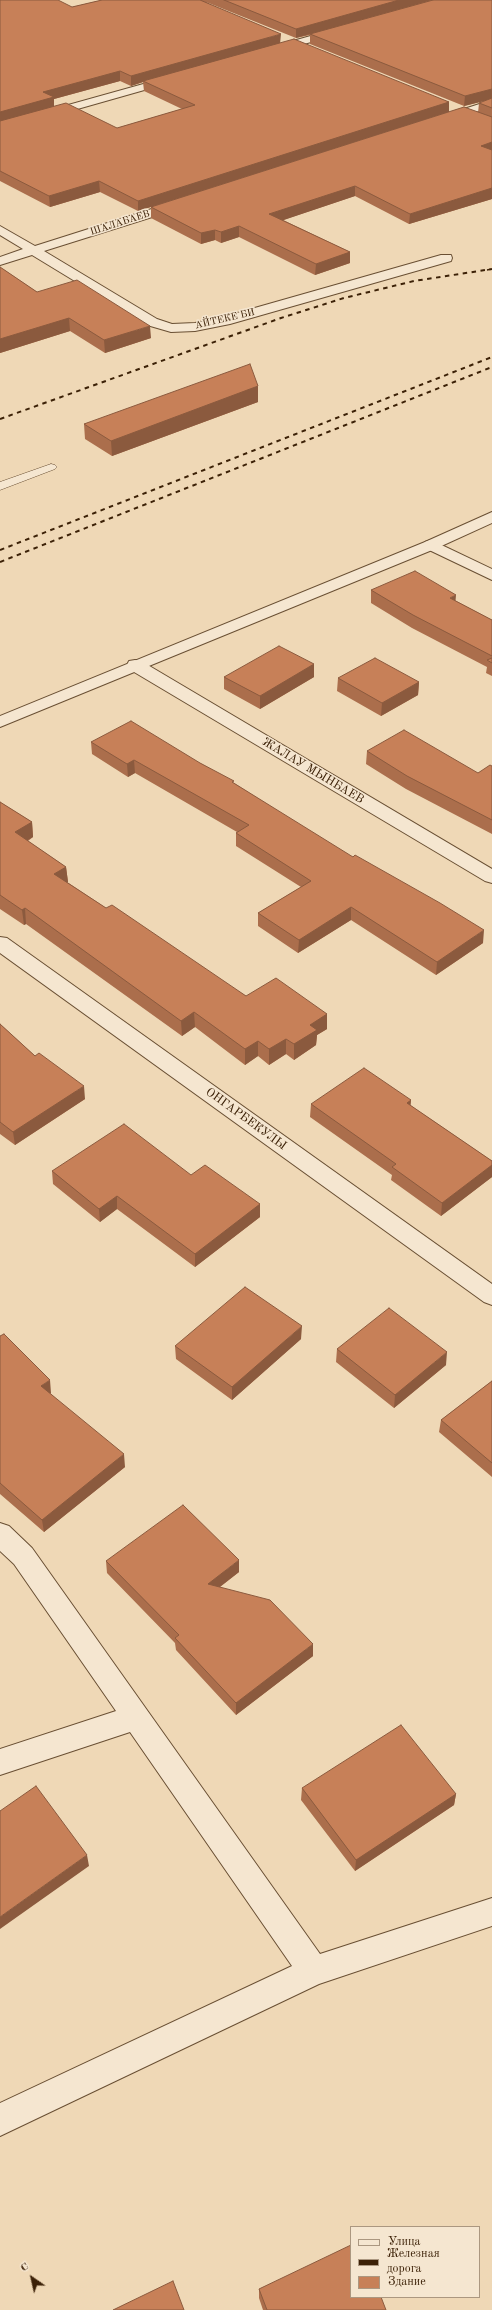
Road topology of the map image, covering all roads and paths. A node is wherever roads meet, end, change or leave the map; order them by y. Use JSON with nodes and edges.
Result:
{"nodes":[{"id":1,"x":350,"y":28,"type":"edge"},
{"id":2,"x":282,"y":38,"type":"edge"},
{"id":3,"x":296,"y":44,"type":"junction"},
{"id":4,"x":311,"y":50,"type":"edge"},
{"id":5,"x":258,"y":54,"type":"edge"},
{"id":6,"x":182,"y":76,"type":"edge"},
{"id":7,"x":492,"y":103,"type":"edge"},
{"id":8,"x":449,"y":106,"type":"dead end"},
{"id":9,"x":464,"y":112,"type":"junction"},
{"id":10,"x":478,"y":118,"type":"edge"},
{"id":11,"x":433,"y":122,"type":"edge"},
{"id":12,"x":0,"y":128,"type":"edge"},
{"id":13,"x":191,"y":200,"type":"edge"},
{"id":14,"x":0,"y":230,"type":"edge"},
{"id":15,"x":32,"y":251,"type":"junction"},
{"id":16,"x":446,"y":258,"type":"dead end"},
{"id":17,"x":0,"y":261,"type":"edge"},
{"id":18,"x":51,"y":467,"type":"dead end"},
{"id":19,"x":0,"y":486,"type":"edge"},
{"id":20,"x":492,"y":517,"type":"edge"},
{"id":21,"x":431,"y":545,"type":"junction"},
{"id":22,"x":492,"y":575,"type":"edge"},
{"id":23,"x":135,"y":665,"type":"junction"},
{"id":24,"x":0,"y":722,"type":"edge"},
{"id":25,"x":492,"y":877,"type":"edge"},
{"id":26,"x":0,"y":943,"type":"edge"},
{"id":27,"x":492,"y":1296,"type":"edge"},
{"id":28,"x":0,"y":1534,"type":"edge"},
{"id":29,"x":136,"y":1717,"type":"junction"},
{"id":30,"x":0,"y":1762,"type":"edge"},
{"id":31,"x":492,"y":1912,"type":"edge"},
{"id":32,"x":314,"y":1971,"type":"junction"},
{"id":33,"x":0,"y":2120,"type":"edge"}],
"edges":[{"from":1,"to":3,"type":"street"},
{"from":2,"to":3,"type":"street"},
{"from":3,"to":4,"type":"street"},
{"from":3,"to":5,"type":"street"},
{"from":6,"to":12,"type":"street"},
{"from":7,"to":9,"type":"street"},
{"from":8,"to":9,"type":"street"},
{"from":9,"to":10,"type":"street"},
{"from":9,"to":11,"type":"street"},
{"from":13,"to":15,"type":"street","name":"ШАЛАБАЕВ"},
{"from":14,"to":15,"type":"street","name":"АЙТЕКЕ БИ"},
{"from":15,"to":16,"type":"street","name":"АЙТЕКЕ БИ"},
{"from":15,"to":17,"type":"street","name":"ШАЛАБАЕВ"},
{"from":18,"to":19,"type":"lane"},
{"from":20,"to":21,"type":"street"},
{"from":21,"to":22,"type":"street"},
{"from":21,"to":23,"type":"street"},
{"from":23,"to":24,"type":"street"},
{"from":23,"to":25,"type":"street","name":"ЖАЛАУ МЫНБАЕВ"},
{"from":26,"to":27,"type":"street","name":"ОНГАРБЕКУЛЫ"},
{"from":28,"to":29,"type":"street"},
{"from":29,"to":30,"type":"street"},
{"from":29,"to":32,"type":"street"},
{"from":31,"to":32,"type":"street"},
{"from":32,"to":33,"type":"street"}]}
